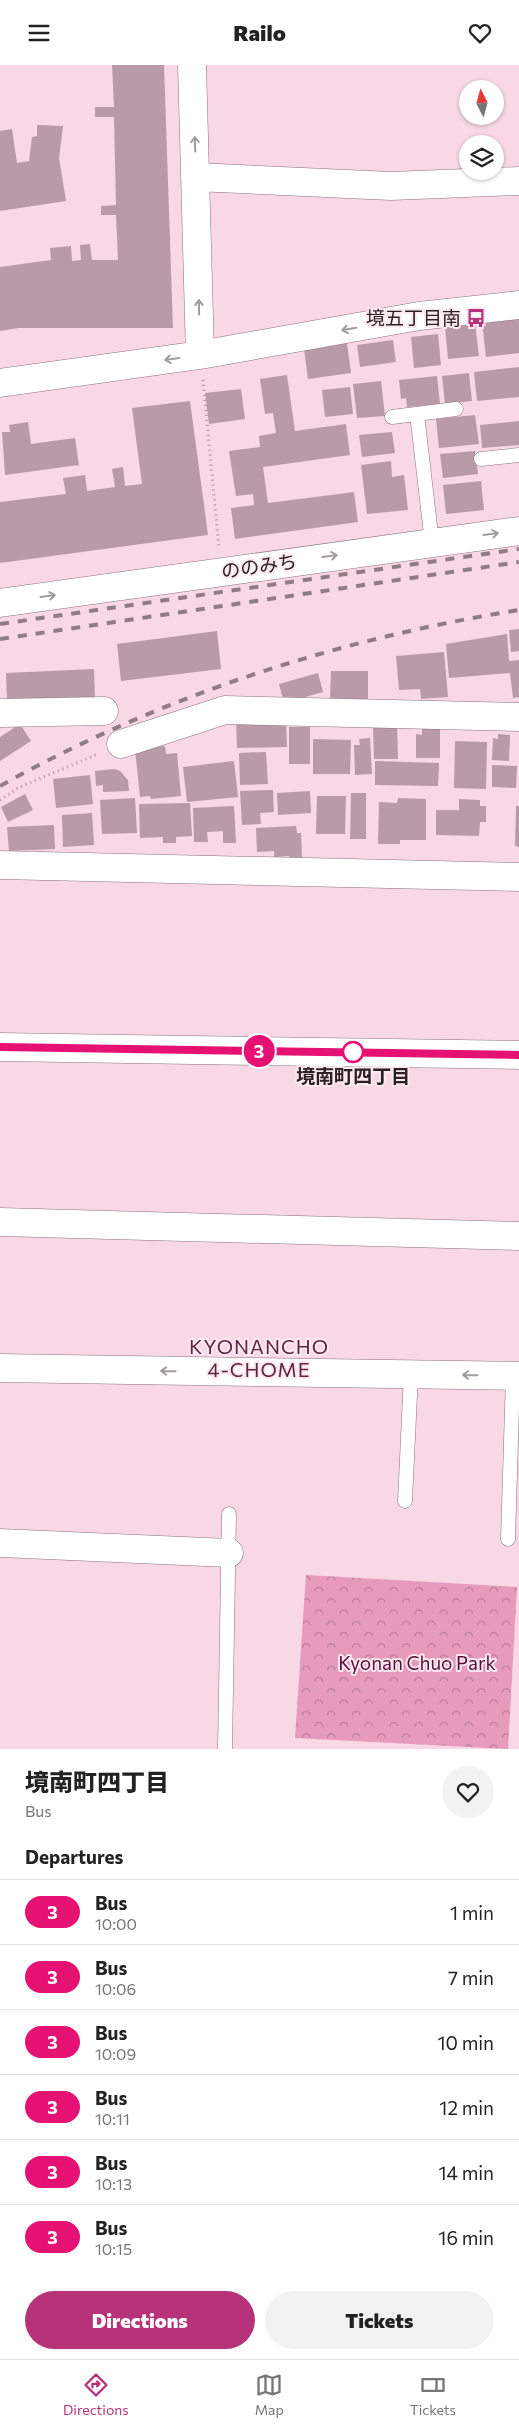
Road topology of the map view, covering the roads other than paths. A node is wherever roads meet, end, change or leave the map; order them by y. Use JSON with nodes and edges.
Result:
{"nodes":[{"id":1,"x":192,"y":65,"type":"edge"},
{"id":2,"x":196,"y":177,"type":"junction"},
{"id":3,"x":519,"y":181,"type":"edge"},
{"id":4,"x":519,"y":305,"type":"edge"},
{"id":5,"x":200,"y":355,"type":"junction"},
{"id":6,"x":0,"y":383,"type":"edge"},
{"id":7,"x":456,"y":409,"type":"dead end"},
{"id":8,"x":417,"y":414,"type":"junction"},
{"id":9,"x":392,"y":417,"type":"dead end"},
{"id":10,"x":519,"y":455,"type":"edge"},
{"id":11,"x":481,"y":459,"type":"dead end"},
{"id":12,"x":519,"y":531,"type":"edge"},
{"id":13,"x":432,"y":543,"type":"junction"},
{"id":14,"x":0,"y":603,"type":"edge"},
{"id":15,"x":104,"y":711,"type":"dead end"},
{"id":16,"x":0,"y":713,"type":"edge"},
{"id":17,"x":519,"y":717,"type":"edge"},
{"id":18,"x":121,"y":744,"type":"road end"},
{"id":19,"x":0,"y":865,"type":"edge"},
{"id":20,"x":519,"y":877,"type":"edge"},
{"id":21,"x":0,"y":1047,"type":"edge"},
{"id":22,"x":519,"y":1055,"type":"edge"},
{"id":23,"x":0,"y":1222,"type":"edge"},
{"id":24,"x":519,"y":1236,"type":"edge"},
{"id":25,"x":0,"y":1368,"type":"edge"},
{"id":26,"x":411,"y":1375,"type":"junction"},
{"id":27,"x":516,"y":1376,"type":"edge"},
{"id":28,"x":405,"y":1501,"type":"dead end"},
{"id":29,"x":229,"y":1514,"type":"dead end"},
{"id":30,"x":508,"y":1539,"type":"dead end"},
{"id":31,"x":0,"y":1543,"type":"edge"},
{"id":32,"x":229,"y":1553,"type":"junction"},
{"id":33,"x":225,"y":1749,"type":"edge"}],
"edges":[{"from":2,"to":1,"type":"street","one_way":true},
{"from":2,"to":3,"type":"street"},
{"from":5,"to":2,"type":"street","one_way":true},
{"from":4,"to":5,"type":"street","one_way":true},
{"from":5,"to":6,"type":"street","one_way":true},
{"from":7,"to":8,"type":"lane"},
{"from":8,"to":9,"type":"lane"},
{"from":8,"to":13,"type":"lane"},
{"from":10,"to":11,"type":"lane"},
{"from":13,"to":12,"type":"street","name":"ののみち","one_way":true},
{"from":14,"to":13,"type":"street","name":"ののみち","one_way":true},
{"from":15,"to":16,"type":"street"},
{"from":17,"to":18,"type":"street"},
{"from":19,"to":20,"type":"street"},
{"from":21,"to":22,"type":"street"},
{"from":23,"to":24,"type":"street"},
{"from":26,"to":25,"type":"street","one_way":true},
{"from":27,"to":26,"type":"street","one_way":true},
{"from":26,"to":28,"type":"lane"},
{"from":27,"to":30,"type":"lane"},
{"from":29,"to":32,"type":"lane"},
{"from":31,"to":32,"type":"street"},
{"from":32,"to":33,"type":"lane"}]}
